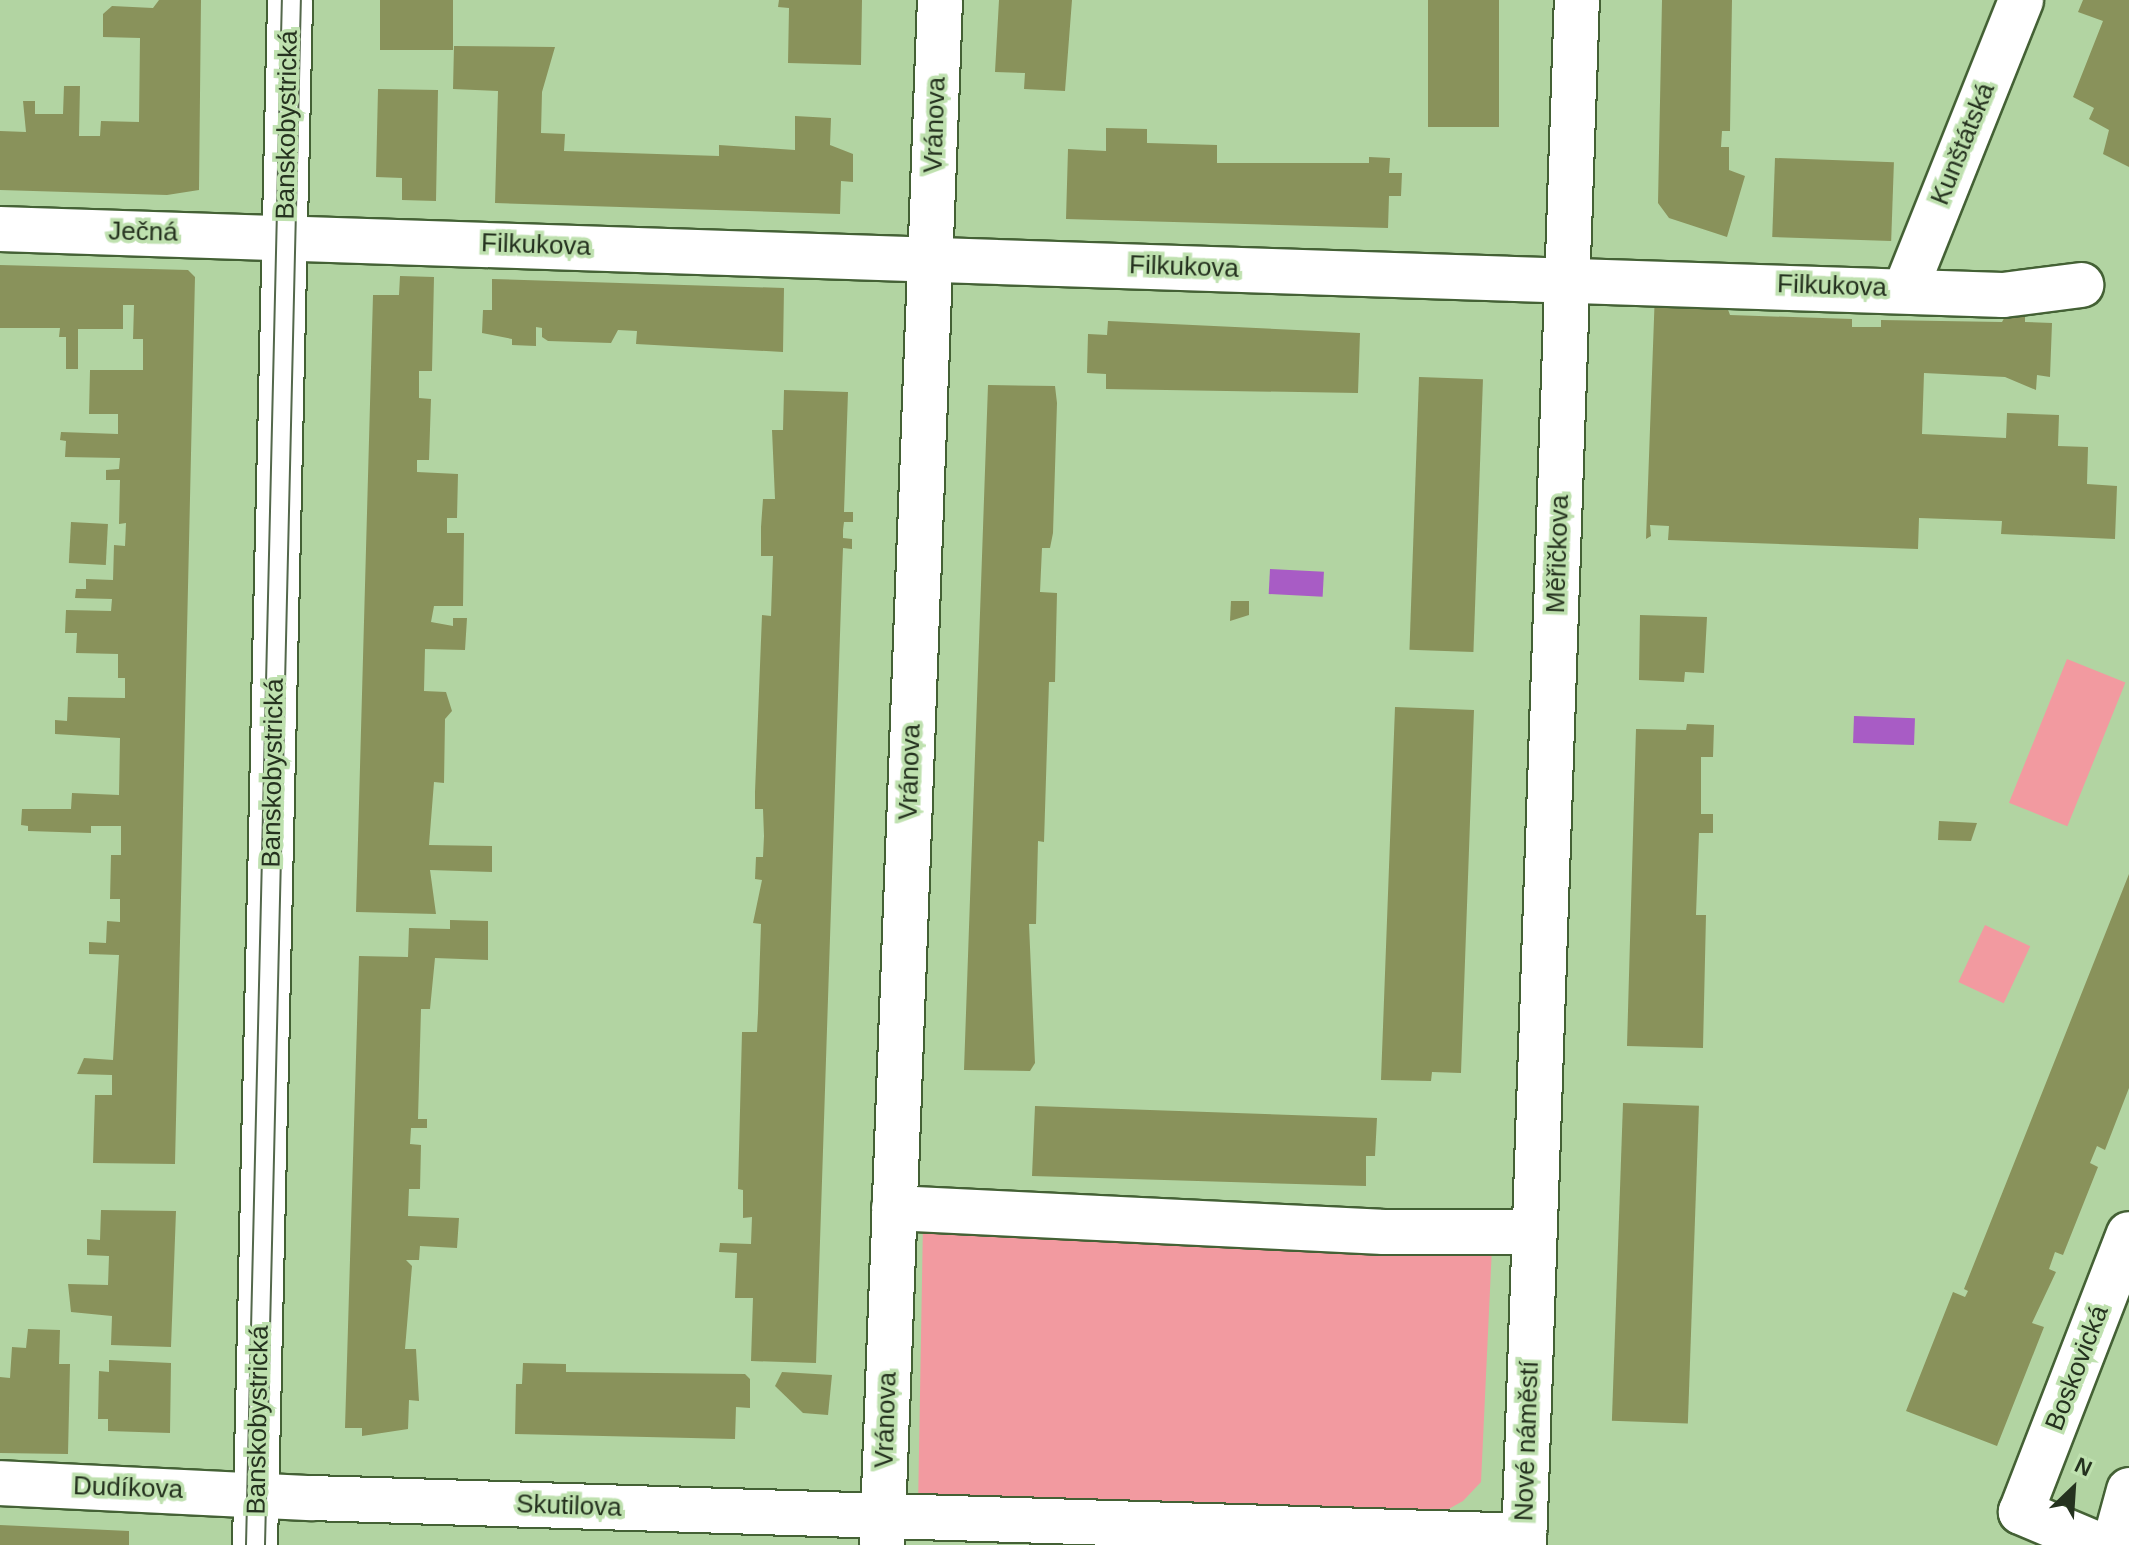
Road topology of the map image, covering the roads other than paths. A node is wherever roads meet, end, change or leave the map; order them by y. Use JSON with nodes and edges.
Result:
{"nodes":[{"id":1,"x":290,"y":0,"type":"edge"},
{"id":2,"x":940,"y":0,"type":"edge"},
{"id":3,"x":1577,"y":0,"type":"edge"},
{"id":4,"x":2021,"y":0,"type":"edge"},
{"id":5,"x":0,"y":229,"type":"edge"},
{"id":6,"x":286,"y":236,"type":"junction"},
{"id":7,"x":930,"y":259,"type":"junction"},
{"id":8,"x":1567,"y":278,"type":"junction"},
{"id":9,"x":2081,"y":285,"type":"dead end"},
{"id":10,"x":1906,"y":288,"type":"junction"},
{"id":11,"x":1539,"y":1107,"type":"joint"},
{"id":12,"x":894,"y":1208,"type":"junction"},
{"id":13,"x":1534,"y":1232,"type":"junction"},
{"id":14,"x":2129,"y":1234,"type":"edge"},
{"id":15,"x":0,"y":1483,"type":"edge"},
{"id":16,"x":2129,"y":1490,"type":"edge"},
{"id":17,"x":257,"y":1493,"type":"junction"},
{"id":18,"x":882,"y":1531,"type":"edge"},
{"id":19,"x":1524,"y":1540,"type":"edge"},
{"id":20,"x":255,"y":1545,"type":"edge"},
{"id":21,"x":2099,"y":1545,"type":"edge"},
{"id":22,"x":2114,"y":1545,"type":"edge"}],
"edges":[{"from":1,"to":6,"type":"street","name":"Banskobystrická"},
{"from":2,"to":7,"type":"street","name":"Vránova"},
{"from":3,"to":8,"type":"street","name":"Měřičkova"},
{"from":4,"to":10,"type":"street","name":"Kunštátská"},
{"from":5,"to":6,"type":"street","name":"Ječná"},
{"from":6,"to":7,"type":"street","name":"Filkukova"},
{"from":6,"to":17,"type":"street","name":"Banskobystrická"},
{"from":7,"to":8,"type":"street","name":"Filkukova"},
{"from":7,"to":12,"type":"street","name":"Vránova"},
{"from":8,"to":10,"type":"street","name":"Filkukova"},
{"from":8,"to":11,"type":"street","name":"Měřičkova"},
{"from":9,"to":10,"type":"street","name":"Filkukova"},
{"from":11,"to":13,"type":"street","name":"Nové náměstí"},
{"from":12,"to":13,"type":"street"},
{"from":12,"to":18,"type":"street","name":"Vránova"},
{"from":13,"to":19,"type":"street","name":"Nové náměstí"},
{"from":14,"to":21,"type":"street","name":"Boskovická"},
{"from":15,"to":17,"type":"street","name":"Dudíkova"},
{"from":16,"to":22,"type":"street"},
{"from":17,"to":18,"type":"street","name":"Skutilova"},
{"from":17,"to":20,"type":"street","name":"Banskobystrická"},
{"from":18,"to":19,"type":"street","name":"Nové náměstí"}]}
